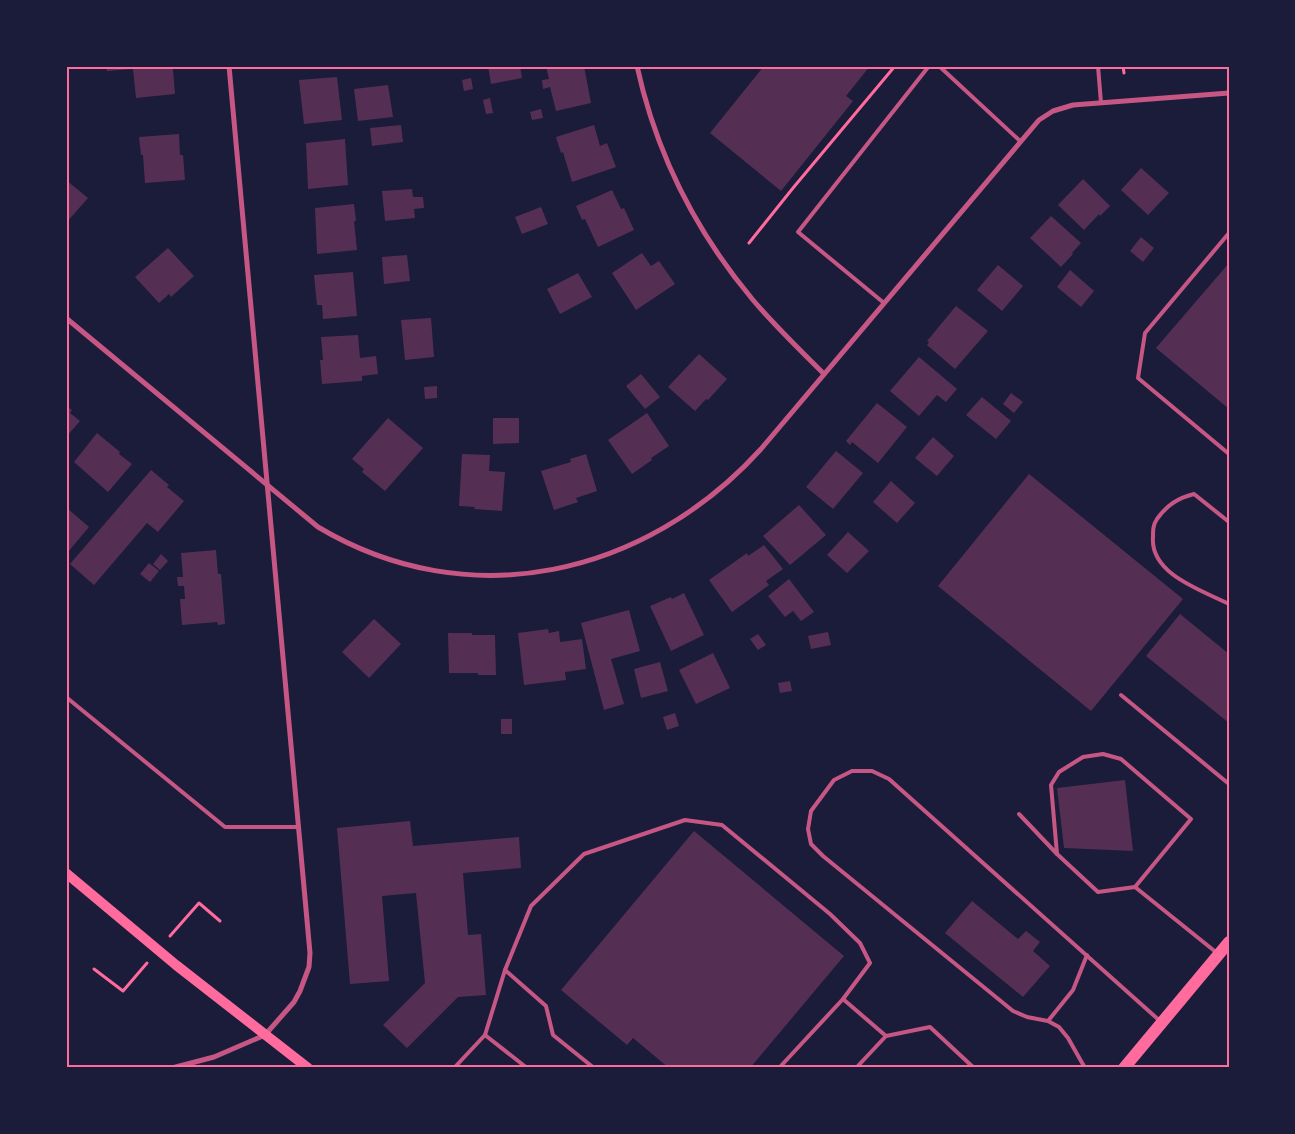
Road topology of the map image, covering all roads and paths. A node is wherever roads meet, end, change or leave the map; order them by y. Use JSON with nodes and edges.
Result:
{"nodes":[{"id":1,"x":229,"y":66,"type":"edge"},
{"id":2,"x":637,"y":66,"type":"edge"},
{"id":3,"x":895,"y":66,"type":"edge"},
{"id":4,"x":930,"y":66,"type":"edge"},
{"id":5,"x":939,"y":66,"type":"edge"},
{"id":6,"x":1098,"y":66,"type":"edge"},
{"id":7,"x":1123,"y":66,"type":"edge"},
{"id":8,"x":1124,"y":73,"type":"dead end"},
{"id":9,"x":1229,"y":93,"type":"edge"},
{"id":10,"x":1101,"y":103,"type":"junction"},
{"id":11,"x":1020,"y":141,"type":"junction"},
{"id":12,"x":1229,"y":233,"type":"edge"},
{"id":13,"x":749,"y":243,"type":"dead end"},
{"id":14,"x":884,"y":303,"type":"junction"},
{"id":15,"x":66,"y":318,"type":"edge"},
{"id":16,"x":824,"y":374,"type":"junction"},
{"id":17,"x":1229,"y":454,"type":"edge"},
{"id":18,"x":268,"y":485,"type":"junction"},
{"id":19,"x":1229,"y":522,"type":"edge"},
{"id":20,"x":1229,"y":604,"type":"edge"},
{"id":21,"x":1121,"y":695,"type":"dead end"},
{"id":22,"x":66,"y":697,"type":"edge"},
{"id":23,"x":1229,"y":784,"type":"edge"},
{"id":24,"x":1018,"y":814,"type":"dead end"},
{"id":25,"x":298,"y":827,"type":"junction"},
{"id":26,"x":1057,"y":854,"type":"junction"},
{"id":27,"x":66,"y":873,"type":"edge"},
{"id":28,"x":1135,"y":886,"type":"junction"},
{"id":29,"x":199,"y":903,"type":"dead end"},
{"id":30,"x":220,"y":921,"type":"dead end"},
{"id":31,"x":1229,"y":942,"type":"edge"},
{"id":32,"x":1219,"y":954,"type":"junction"},
{"id":33,"x":1087,"y":955,"type":"junction"},
{"id":34,"x":94,"y":969,"type":"dead end"},
{"id":35,"x":505,"y":970,"type":"junction"},
{"id":36,"x":123,"y":991,"type":"dead end"},
{"id":37,"x":843,"y":999,"type":"junction"},
{"id":38,"x":1048,"y":1021,"type":"junction"},
{"id":39,"x":1162,"y":1022,"type":"junction"},
{"id":40,"x":265,"y":1035,"type":"junction"},
{"id":41,"x":485,"y":1035,"type":"junction"},
{"id":42,"x":886,"y":1036,"type":"junction"},
{"id":43,"x":172,"y":1068,"type":"edge"},
{"id":44,"x":308,"y":1068,"type":"edge"},
{"id":45,"x":454,"y":1068,"type":"edge"},
{"id":46,"x":527,"y":1068,"type":"edge"},
{"id":47,"x":594,"y":1068,"type":"edge"},
{"id":48,"x":779,"y":1068,"type":"edge"},
{"id":49,"x":856,"y":1068,"type":"edge"},
{"id":50,"x":974,"y":1068,"type":"edge"},
{"id":51,"x":1085,"y":1068,"type":"edge"},
{"id":52,"x":1124,"y":1068,"type":"edge"}],
"edges":[{"from":1,"to":18,"type":"street"},
{"from":2,"to":16,"type":"street"},
{"from":3,"to":13,"type":"path"},
{"from":4,"to":14,"type":"lane"},
{"from":5,"to":11,"type":"lane"},
{"from":6,"to":10,"type":"lane"},
{"from":7,"to":8,"type":"path"},
{"from":9,"to":10,"type":"street"},
{"from":10,"to":11,"type":"street"},
{"from":11,"to":14,"type":"street"},
{"from":12,"to":17,"type":"lane"},
{"from":14,"to":16,"type":"street"},
{"from":15,"to":18,"type":"street"},
{"from":16,"to":18,"type":"street"},
{"from":18,"to":25,"type":"street"},
{"from":19,"to":20,"type":"lane"},
{"from":21,"to":23,"type":"lane"},
{"from":22,"to":25,"type":"lane"},
{"from":24,"to":26,"type":"lane"},
{"from":25,"to":40,"type":"street"},
{"from":26,"to":28,"type":"lane"},
{"from":26,"to":28,"type":"lane"},
{"from":27,"to":40,"type":"main road"},
{"from":28,"to":32,"type":"lane"},
{"from":29,"to":30,"type":"path"},
{"from":31,"to":32,"type":"main road"},
{"from":32,"to":39,"type":"main road"},
{"from":33,"to":38,"type":"lane"},
{"from":33,"to":38,"type":"lane"},
{"from":33,"to":39,"type":"lane"},
{"from":34,"to":36,"type":"path"},
{"from":35,"to":37,"type":"lane"},
{"from":35,"to":41,"type":"lane"},
{"from":35,"to":47,"type":"lane"},
{"from":37,"to":42,"type":"lane"},
{"from":37,"to":48,"type":"lane"},
{"from":38,"to":51,"type":"lane"},
{"from":39,"to":52,"type":"main road"},
{"from":40,"to":43,"type":"street"},
{"from":40,"to":44,"type":"main road"},
{"from":41,"to":45,"type":"lane"},
{"from":41,"to":46,"type":"lane"},
{"from":42,"to":49,"type":"lane"},
{"from":42,"to":50,"type":"lane"}]}
